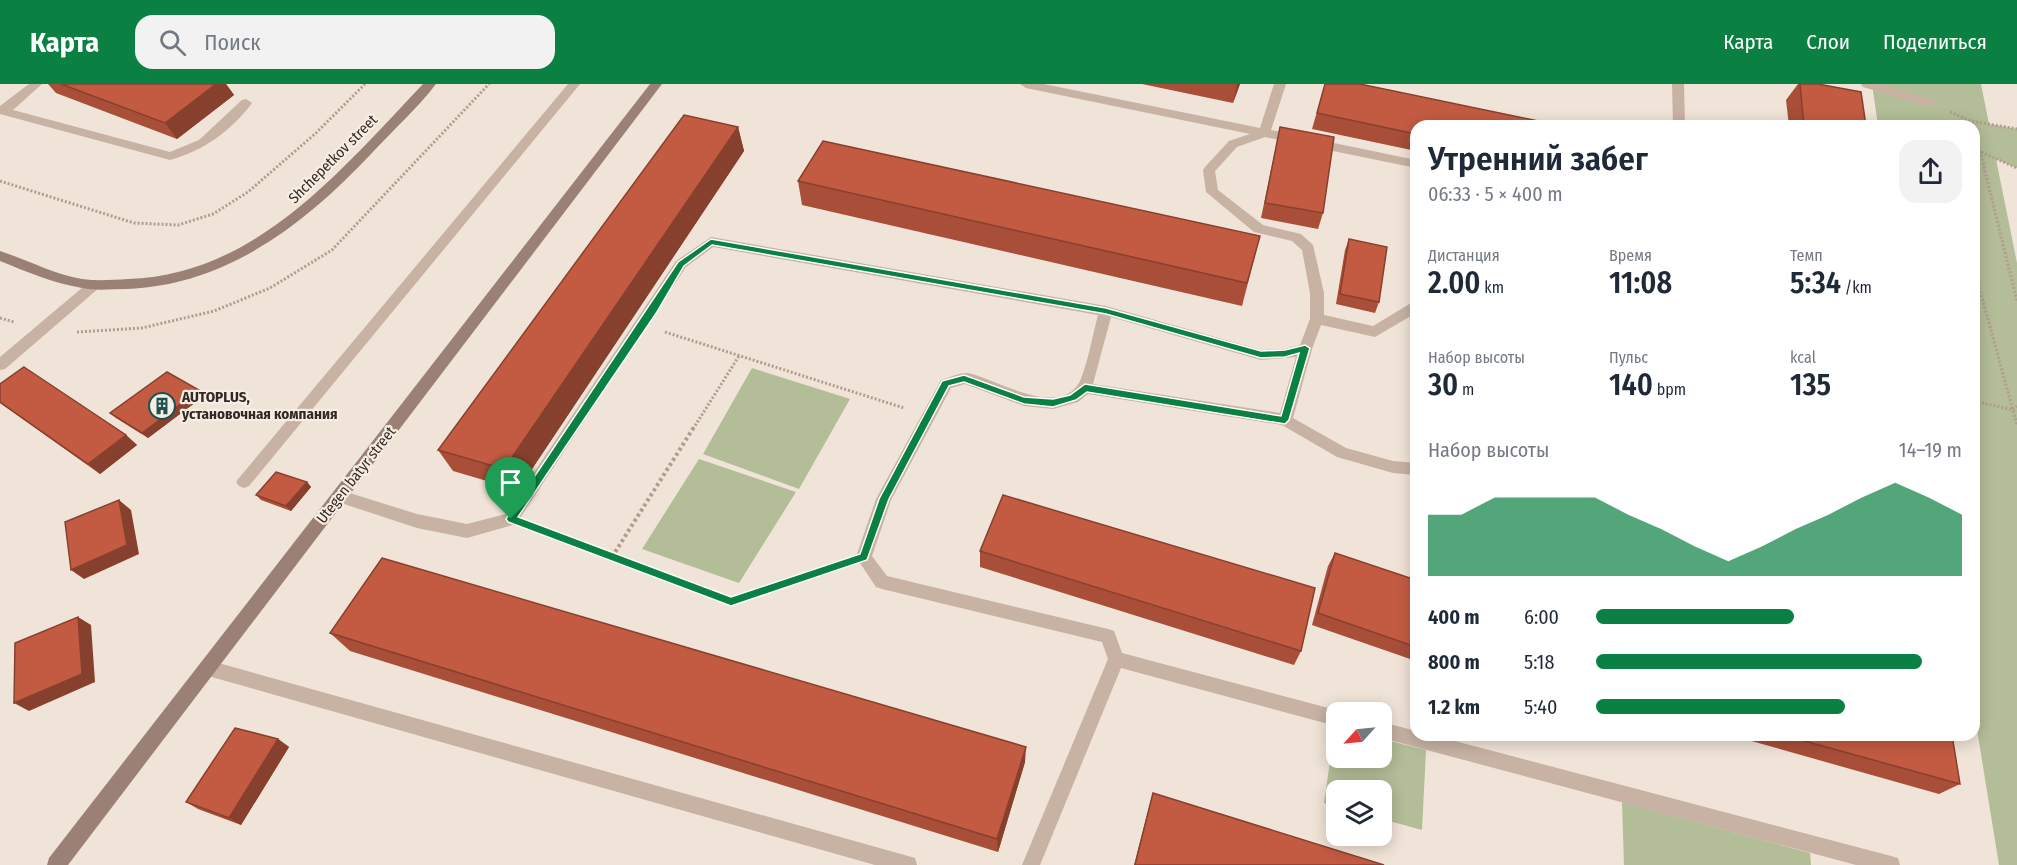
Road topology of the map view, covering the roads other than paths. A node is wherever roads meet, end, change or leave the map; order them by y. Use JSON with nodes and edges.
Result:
{"nodes":[{"id":1,"x":36,"y":84,"type":"edge"},
{"id":2,"x":430,"y":84,"type":"edge"},
{"id":3,"x":574,"y":84,"type":"edge"},
{"id":4,"x":656,"y":84,"type":"edge"},
{"id":5,"x":1026,"y":84,"type":"edge"},
{"id":6,"x":1280,"y":84,"type":"edge"},
{"id":7,"x":1678,"y":84,"type":"edge"},
{"id":8,"x":1867,"y":84,"type":"edge"},
{"id":9,"x":246,"y":103,"type":"dead end"},
{"id":10,"x":1930,"y":103,"type":"road end"},
{"id":11,"x":2,"y":110,"type":"edge"},
{"id":12,"x":1679,"y":120,"type":"edge"},
{"id":13,"x":1264,"y":133,"type":"junction"},
{"id":14,"x":1410,"y":163,"type":"edge"},
{"id":15,"x":0,"y":256,"type":"edge"},
{"id":16,"x":94,"y":285,"type":"junction"},
{"id":17,"x":1410,"y":310,"type":"edge"},
{"id":18,"x":1106,"y":311,"type":"junction"},
{"id":19,"x":1317,"y":319,"type":"junction"},
{"id":20,"x":1305,"y":348,"type":"junction"},
{"id":21,"x":0,"y":364,"type":"edge"},
{"id":22,"x":1085,"y":388,"type":"junction"},
{"id":23,"x":1285,"y":420,"type":"junction"},
{"id":24,"x":1410,"y":468,"type":"edge"},
{"id":25,"x":244,"y":482,"type":"dead end"},
{"id":26,"x":340,"y":496,"type":"junction"},
{"id":27,"x":1116,"y":659,"type":"junction"},
{"id":28,"x":208,"y":668,"type":"junction"},
{"id":29,"x":1326,"y":715,"type":"edge"},
{"id":30,"x":1392,"y":733,"type":"edge"},
{"id":31,"x":1410,"y":737,"type":"edge"},
{"id":32,"x":1424,"y":741,"type":"edge"},
{"id":33,"x":56,"y":865,"type":"edge"},
{"id":34,"x":908,"y":865,"type":"edge"},
{"id":35,"x":1031,"y":865,"type":"edge"},
{"id":36,"x":1892,"y":865,"type":"edge"}],
"edges":[{"from":1,"to":11,"type":"street"},
{"from":2,"to":16,"type":"street","name":"Shchepetkov street"},
{"from":3,"to":25,"type":"street"},
{"from":4,"to":26,"type":"street","name":"Utegen batyr street"},
{"from":5,"to":13,"type":"street"},
{"from":6,"to":13,"type":"street"},
{"from":7,"to":12,"type":"street"},
{"from":8,"to":10,"type":"street"},
{"from":9,"to":11,"type":"street"},
{"from":13,"to":14,"type":"street"},
{"from":13,"to":19,"type":"street"},
{"from":15,"to":16,"type":"street","name":"Shchepetkov street"},
{"from":16,"to":21,"type":"street"},
{"from":17,"to":19,"type":"street"},
{"from":18,"to":20,"type":"street"},
{"from":18,"to":22,"type":"street"},
{"from":18,"to":26,"type":"street"},
{"from":19,"to":20,"type":"street"},
{"from":20,"to":23,"type":"street"},
{"from":22,"to":23,"type":"street"},
{"from":22,"to":27,"type":"street"},
{"from":23,"to":24,"type":"street"},
{"from":26,"to":28,"type":"street","name":"Utegen batyr street"},
{"from":27,"to":29,"type":"street"},
{"from":27,"to":35,"type":"street"},
{"from":28,"to":33,"type":"street","name":"Utegen batyr street"},
{"from":28,"to":34,"type":"street"},
{"from":30,"to":31,"type":"street"},
{"from":32,"to":36,"type":"street"}]}
